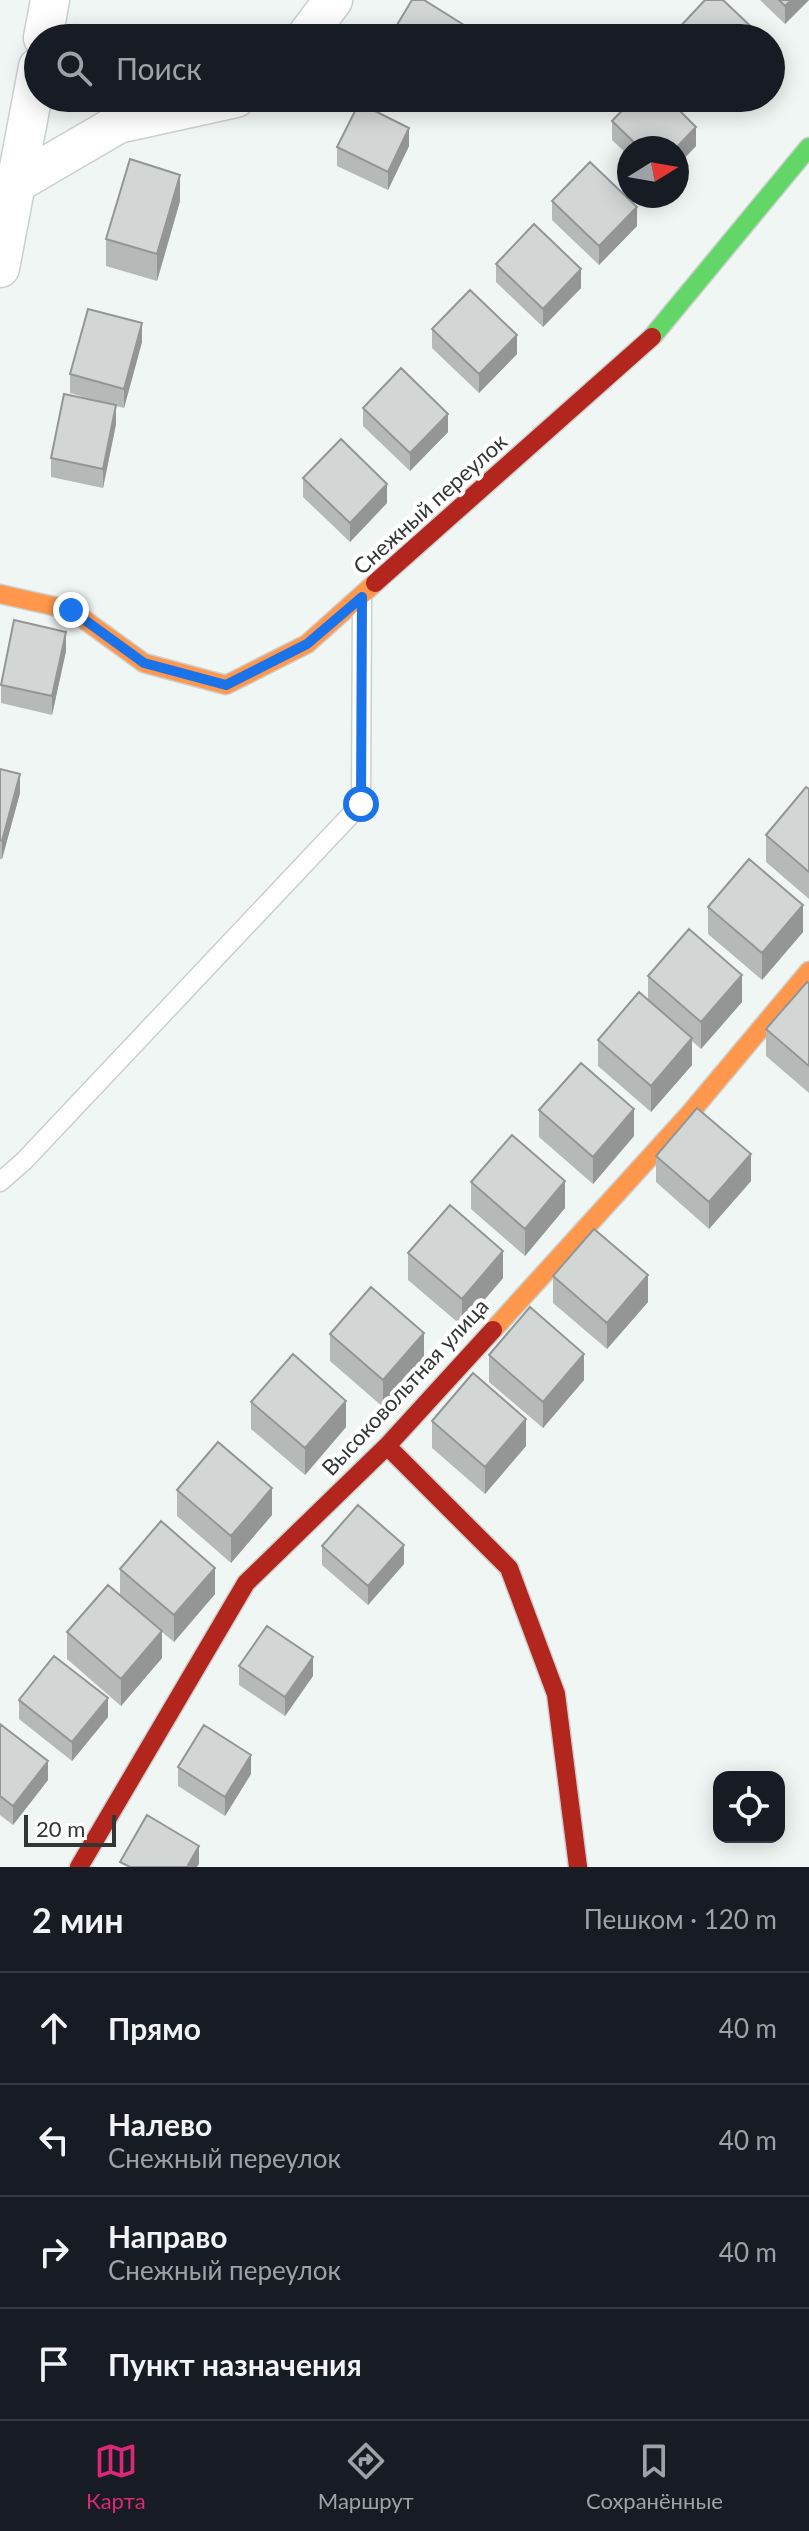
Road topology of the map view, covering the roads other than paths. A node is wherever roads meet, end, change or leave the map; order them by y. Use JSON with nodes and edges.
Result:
{"nodes":[{"id":1,"x":50,"y":0,"type":"edge"},
{"id":2,"x":333,"y":0,"type":"edge"},
{"id":3,"x":46,"y":24,"type":"edge"},
{"id":4,"x":315,"y":24,"type":"edge"},
{"id":5,"x":15,"y":110,"type":"edge"},
{"id":6,"x":172,"y":112,"type":"edge"},
{"id":7,"x":809,"y":147,"type":"edge"},
{"id":8,"x":17,"y":183,"type":"junction"},
{"id":9,"x":0,"y":268,"type":"edge"},
{"id":10,"x":0,"y":594,"type":"edge"},
{"id":11,"x":362,"y":597,"type":"junction"},
{"id":12,"x":809,"y":971,"type":"edge"},
{"id":13,"x":0,"y":1182,"type":"edge"},
{"id":14,"x":387,"y":1446,"type":"junction"},
{"id":15,"x":79,"y":1867,"type":"edge"},
{"id":16,"x":578,"y":1867,"type":"edge"}],
"edges":[{"from":1,"to":3,"type":"street"},
{"from":2,"to":4,"type":"street"},
{"from":5,"to":8,"type":"street"},
{"from":6,"to":8,"type":"street"},
{"from":7,"to":11,"type":"street","name":"Снежный переулок"},
{"from":8,"to":9,"type":"street"},
{"from":10,"to":11,"type":"street","name":"Снежный переулок"},
{"from":11,"to":13,"type":"lane"},
{"from":12,"to":14,"type":"street","name":"Высоковольтная улица"},
{"from":14,"to":15,"type":"street","name":"Высоковольтная улица"},
{"from":14,"to":16,"type":"street"}]}
